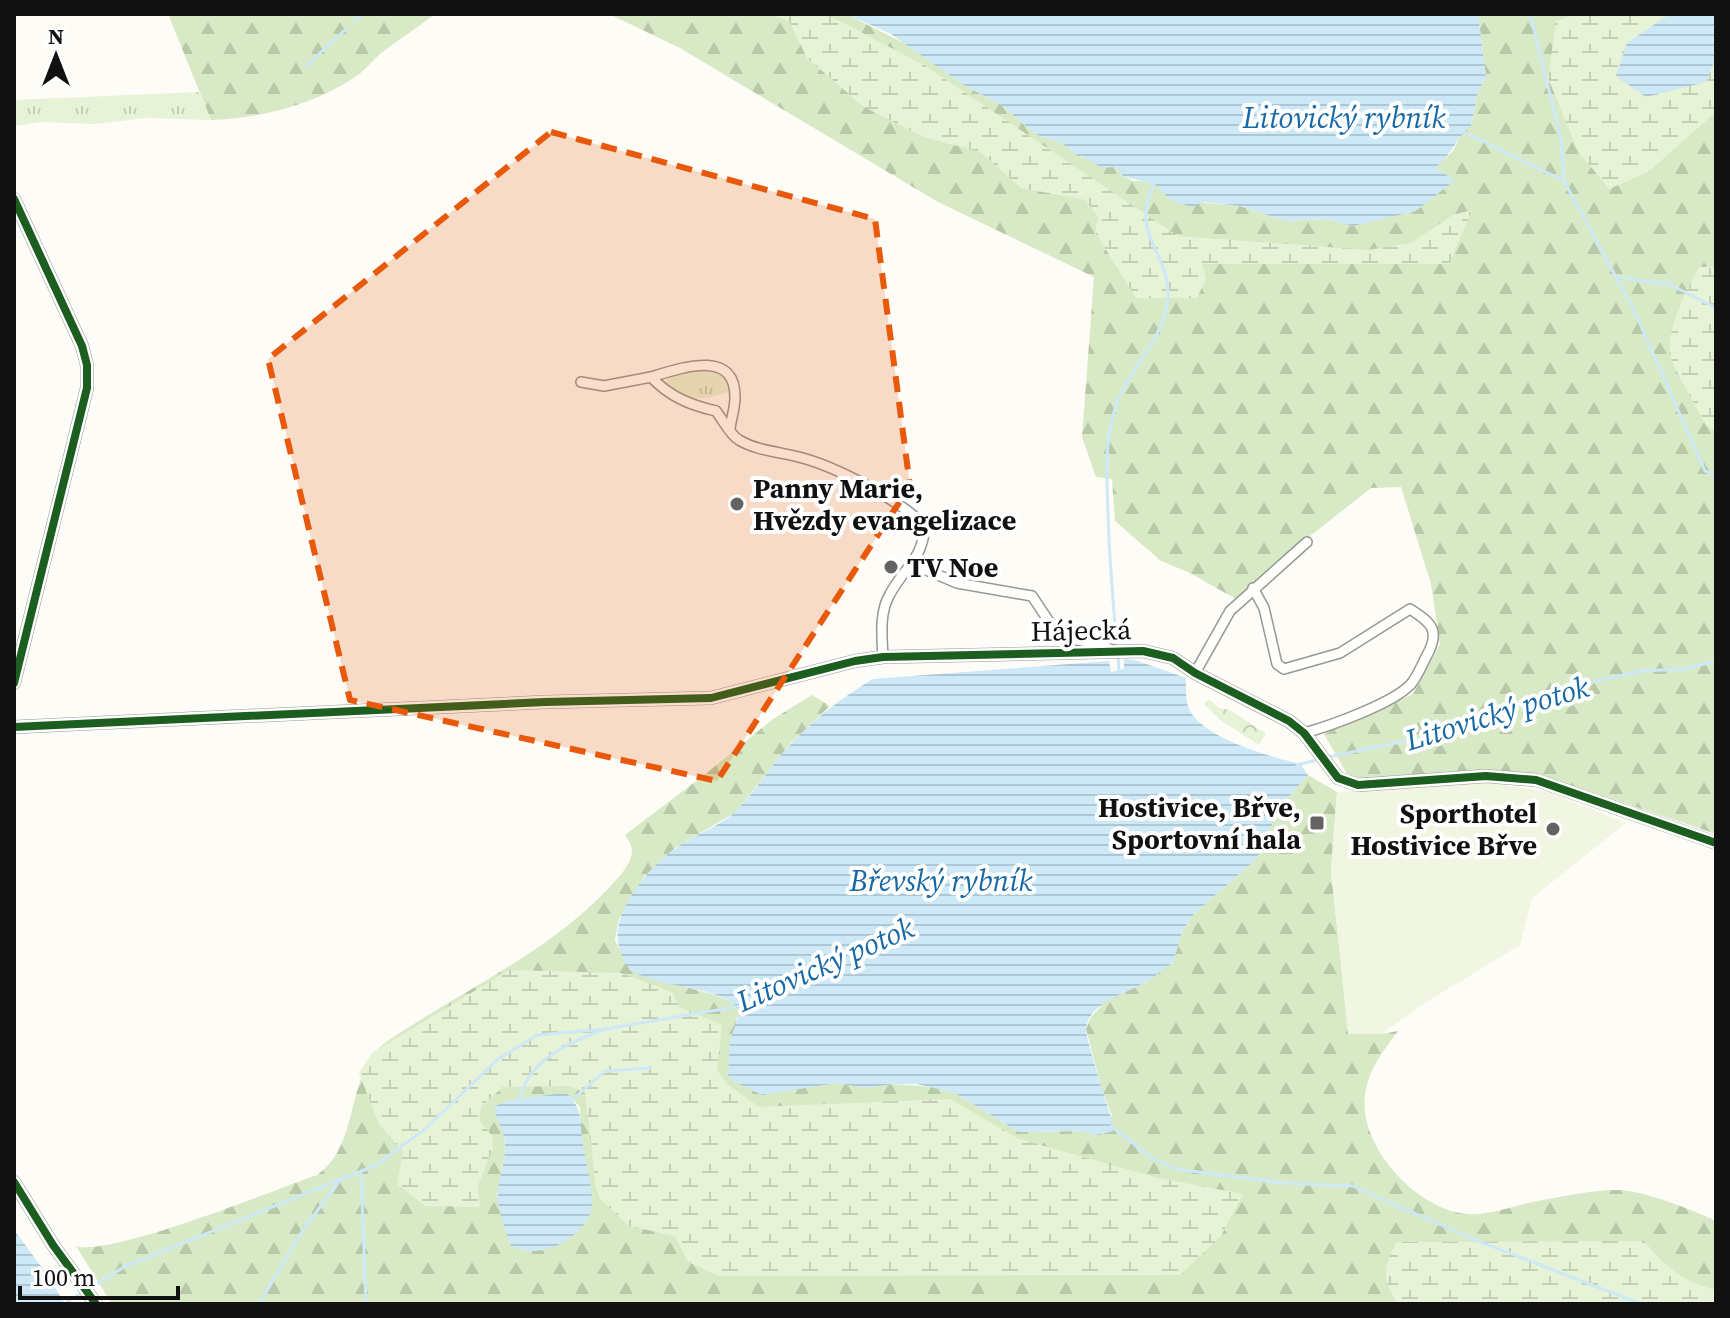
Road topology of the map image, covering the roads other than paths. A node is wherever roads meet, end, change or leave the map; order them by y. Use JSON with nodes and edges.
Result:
{"nodes":[{"id":1,"x":14,"y":199,"type":"edge"},
{"id":2,"x":651,"y":377,"type":"junction"},
{"id":3,"x":581,"y":382,"type":"dead end"},
{"id":4,"x":730,"y":429,"type":"junction"},
{"id":5,"x":1307,"y":542,"type":"dead end"},
{"id":6,"x":912,"y":564,"type":"junction"},
{"id":7,"x":1253,"y":588,"type":"junction"},
{"id":8,"x":1113,"y":650,"type":"junction"},
{"id":9,"x":883,"y":657,"type":"junction"},
{"id":10,"x":1195,"y":673,"type":"junction"},
{"id":11,"x":14,"y":683,"type":"edge"},
{"id":12,"x":14,"y":727,"type":"edge"},
{"id":13,"x":1304,"y":733,"type":"junction"},
{"id":14,"x":1716,"y":843,"type":"edge"},
{"id":15,"x":14,"y":1182,"type":"edge"},
{"id":16,"x":96,"y":1304,"type":"edge"}],
"edges":[{"from":1,"to":11,"type":"street"},
{"from":2,"to":3,"type":"street"},
{"from":2,"to":4,"type":"street"},
{"from":2,"to":4,"type":"street"},
{"from":4,"to":6,"type":"street"},
{"from":5,"to":7,"type":"street"},
{"from":6,"to":8,"type":"street"},
{"from":6,"to":9,"type":"street"},
{"from":7,"to":10,"type":"street"},
{"from":7,"to":13,"type":"street"},
{"from":8,"to":9,"type":"street","name":"Hájecká"},
{"from":8,"to":10,"type":"street","name":"Hájecká"},
{"from":9,"to":12,"type":"street","name":"Hájecká"},
{"from":10,"to":13,"type":"street","name":"Hájecká"},
{"from":13,"to":14,"type":"street","name":"Hájecká"},
{"from":15,"to":16,"type":"street"}]}
